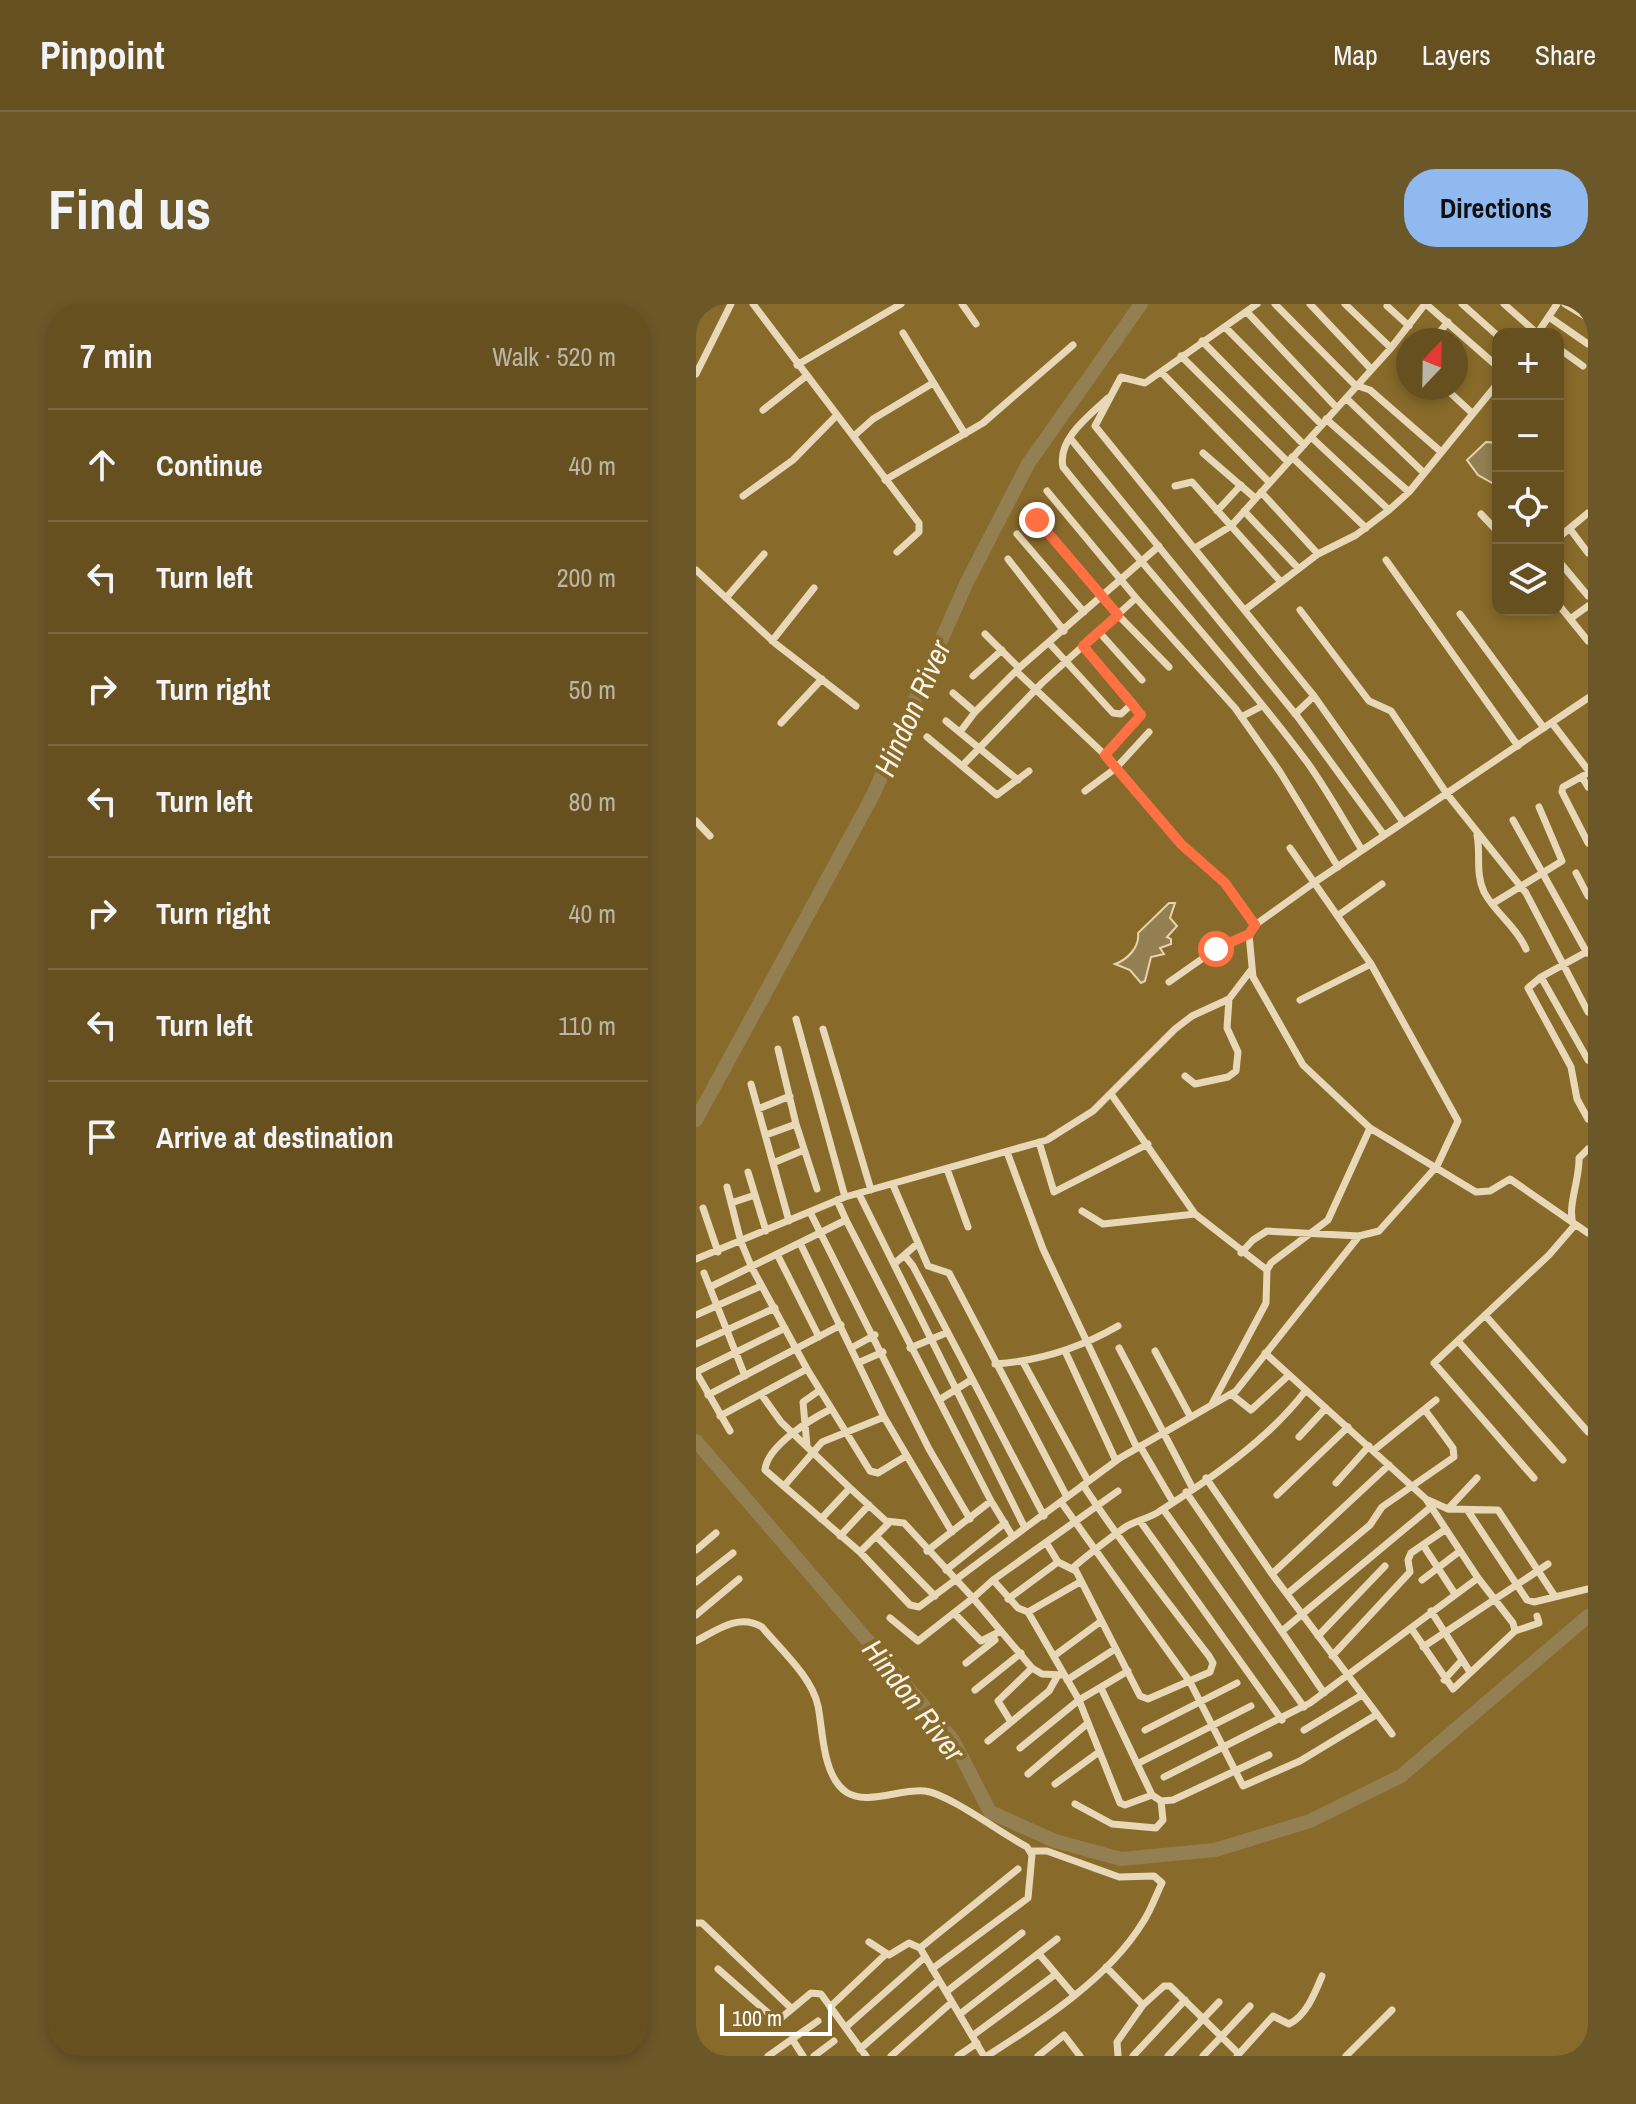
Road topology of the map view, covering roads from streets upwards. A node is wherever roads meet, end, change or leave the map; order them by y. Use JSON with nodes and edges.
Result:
{"nodes":[{"id":1,"x":731,"y":304,"type":"edge"},
{"id":2,"x":753,"y":304,"type":"edge"},
{"id":3,"x":901,"y":304,"type":"edge"},
{"id":4,"x":962,"y":304,"type":"edge"},
{"id":5,"x":1257,"y":304,"type":"edge"},
{"id":6,"x":1275,"y":304,"type":"edge"},
{"id":7,"x":1310,"y":304,"type":"edge"},
{"id":8,"x":1345,"y":304,"type":"edge"},
{"id":9,"x":1425,"y":304,"type":"edge"},
{"id":10,"x":1462,"y":304,"type":"edge"},
{"id":11,"x":1504,"y":304,"type":"edge"},
{"id":12,"x":1557,"y":304,"type":"edge"},
{"id":13,"x":1565,"y":304,"type":"edge"},
{"id":14,"x":1387,"y":306,"type":"edge"},
{"id":15,"x":1247,"y":312,"type":"junction"},
{"id":16,"x":1549,"y":317,"type":"junction"},
{"id":17,"x":1588,"y":318,"type":"edge"},
{"id":18,"x":1448,"y":322,"type":"junction"},
{"id":19,"x":976,"y":324,"type":"dead end"},
{"id":20,"x":1409,"y":326,"type":"junction"},
{"id":21,"x":1225,"y":327,"type":"junction"},
{"id":22,"x":1443,"y":328,"type":"edge"},
{"id":23,"x":1530,"y":328,"type":"edge"},
{"id":24,"x":1541,"y":328,"type":"edge"},
{"id":25,"x":1492,"y":331,"type":"edge"},
{"id":26,"x":903,"y":333,"type":"dead end"},
{"id":27,"x":1202,"y":341,"type":"junction"},
{"id":28,"x":1588,"y":344,"type":"edge"},
{"id":29,"x":1073,"y":345,"type":"dead end"},
{"id":30,"x":1391,"y":348,"type":"junction"},
{"id":31,"x":1564,"y":352,"type":"edge"},
{"id":32,"x":1181,"y":356,"type":"junction"},
{"id":33,"x":1492,"y":362,"type":"edge"},
{"id":34,"x":797,"y":365,"type":"junction"},
{"id":35,"x":1583,"y":366,"type":"dead end"},
{"id":36,"x":1371,"y":369,"type":"junction"},
{"id":37,"x":1161,"y":372,"type":"junction"},
{"id":38,"x":696,"y":374,"type":"edge"},
{"id":39,"x":805,"y":377,"type":"junction"},
{"id":40,"x":933,"y":383,"type":"junction"},
{"id":41,"x":1355,"y":385,"type":"junction"},
{"id":42,"x":1492,"y":390,"type":"edge"},
{"id":43,"x":1112,"y":395,"type":"junction"},
{"id":44,"x":1346,"y":398,"type":"junction"},
{"id":45,"x":1458,"y":400,"type":"edge"},
{"id":46,"x":1337,"y":408,"type":"junction"},
{"id":47,"x":763,"y":410,"type":"dead end"},
{"id":48,"x":1472,"y":413,"type":"junction"},
{"id":49,"x":837,"y":415,"type":"junction"},
{"id":50,"x":1324,"y":422,"type":"junction"},
{"id":51,"x":965,"y":434,"type":"junction"},
{"id":52,"x":855,"y":435,"type":"junction"},
{"id":53,"x":1311,"y":437,"type":"junction"},
{"id":54,"x":1070,"y":438,"type":"junction"},
{"id":55,"x":1304,"y":445,"type":"junction"},
{"id":56,"x":1440,"y":451,"type":"junction"},
{"id":57,"x":1203,"y":453,"type":"dead end"},
{"id":58,"x":1290,"y":459,"type":"junction"},
{"id":59,"x":1424,"y":473,"type":"junction"},
{"id":60,"x":885,"y":480,"type":"junction"},
{"id":61,"x":1269,"y":482,"type":"junction"},
{"id":62,"x":1241,"y":485,"type":"junction"},
{"id":63,"x":1175,"y":486,"type":"dead end"},
{"id":64,"x":1047,"y":491,"type":"dead end"},
{"id":65,"x":1409,"y":492,"type":"junction"},
{"id":66,"x":1258,"y":495,"type":"junction"},
{"id":67,"x":743,"y":496,"type":"dead end"},
{"id":68,"x":1389,"y":510,"type":"junction"},
{"id":69,"x":1217,"y":511,"type":"junction"},
{"id":70,"x":1244,"y":511,"type":"junction"},
{"id":71,"x":1588,"y":513,"type":"edge"},
{"id":72,"x":1481,"y":514,"type":"dead end"},
{"id":73,"x":1037,"y":520,"type":"dead end"},
{"id":74,"x":1231,"y":526,"type":"junction"},
{"id":75,"x":1492,"y":526,"type":"edge"},
{"id":76,"x":1366,"y":528,"type":"junction"},
{"id":77,"x":1570,"y":529,"type":"junction"},
{"id":78,"x":1017,"y":534,"type":"dead end"},
{"id":79,"x":1564,"y":534,"type":"edge"},
{"id":80,"x":1159,"y":546,"type":"junction"},
{"id":81,"x":1195,"y":548,"type":"junction"},
{"id":82,"x":897,"y":552,"type":"dead end"},
{"id":83,"x":1588,"y":553,"type":"edge"},
{"id":84,"x":764,"y":554,"type":"dead end"},
{"id":85,"x":1318,"y":554,"type":"junction"},
{"id":86,"x":1008,"y":559,"type":"dead end"},
{"id":87,"x":1386,"y":560,"type":"dead end"},
{"id":88,"x":1139,"y":562,"type":"junction"},
{"id":89,"x":1564,"y":567,"type":"edge"},
{"id":90,"x":1298,"y":568,"type":"junction"},
{"id":91,"x":696,"y":570,"type":"edge"},
{"id":92,"x":1121,"y":579,"type":"junction"},
{"id":93,"x":1281,"y":582,"type":"junction"},
{"id":94,"x":814,"y":588,"type":"dead end"},
{"id":95,"x":1103,"y":595,"type":"junction"},
{"id":96,"x":1588,"y":596,"type":"edge"},
{"id":97,"x":726,"y":598,"type":"junction"},
{"id":98,"x":1136,"y":598,"type":"junction"},
{"id":99,"x":1588,"y":606,"type":"edge"},
{"id":100,"x":1246,"y":609,"type":"junction"},
{"id":101,"x":1300,"y":610,"type":"dead end"},
{"id":102,"x":1084,"y":612,"type":"junction"},
{"id":103,"x":1564,"y":612,"type":"edge"},
{"id":104,"x":1460,"y":614,"type":"dead end"},
{"id":105,"x":1118,"y":615,"type":"junction"},
{"id":106,"x":1570,"y":619,"type":"junction"},
{"id":107,"x":1064,"y":631,"type":"junction"},
{"id":108,"x":1099,"y":632,"type":"junction"},
{"id":109,"x":985,"y":634,"type":"dead end"},
{"id":110,"x":772,"y":641,"type":"junction"},
{"id":111,"x":1588,"y":641,"type":"edge"},
{"id":112,"x":1050,"y":644,"type":"junction"},
{"id":113,"x":1083,"y":646,"type":"junction"},
{"id":114,"x":1002,"y":650,"type":"junction"},
{"id":115,"x":1066,"y":661,"type":"junction"},
{"id":116,"x":1169,"y":667,"type":"dead end"},
{"id":117,"x":1018,"y":669,"type":"junction"},
{"id":118,"x":973,"y":676,"type":"dead end"},
{"id":119,"x":822,"y":679,"type":"junction"},
{"id":120,"x":1142,"y":680,"type":"dead end"},
{"id":121,"x":1036,"y":689,"type":"junction"},
{"id":122,"x":953,"y":693,"type":"dead end"},
{"id":123,"x":1314,"y":696,"type":"junction"},
{"id":124,"x":1588,"y":698,"type":"edge"},
{"id":125,"x":1133,"y":703,"type":"junction"},
{"id":126,"x":856,"y":706,"type":"dead end"},
{"id":127,"x":1262,"y":706,"type":"junction"},
{"id":128,"x":975,"y":712,"type":"junction"},
{"id":129,"x":1295,"y":714,"type":"junction"},
{"id":130,"x":1241,"y":717,"type":"junction"},
{"id":131,"x":946,"y":721,"type":"dead end"},
{"id":132,"x":781,"y":723,"type":"dead end"},
{"id":133,"x":1552,"y":723,"type":"junction"},
{"id":134,"x":1544,"y":728,"type":"junction"},
{"id":135,"x":960,"y":732,"type":"junction"},
{"id":136,"x":1149,"y":732,"type":"dead end"},
{"id":137,"x":927,"y":737,"type":"dead end"},
{"id":138,"x":979,"y":745,"type":"junction"},
{"id":139,"x":1518,"y":746,"type":"junction"},
{"id":140,"x":1105,"y":755,"type":"junction"},
{"id":141,"x":963,"y":765,"type":"junction"},
{"id":142,"x":1116,"y":768,"type":"junction"},
{"id":143,"x":1029,"y":771,"type":"dead end"},
{"id":144,"x":1586,"y":773,"type":"edge"},
{"id":145,"x":1018,"y":780,"type":"junction"},
{"id":146,"x":1588,"y":787,"type":"edge"},
{"id":147,"x":1085,"y":791,"type":"dead end"},
{"id":148,"x":1447,"y":794,"type":"junction"},
{"id":149,"x":1539,"y":807,"type":"dead end"},
{"id":150,"x":1513,"y":820,"type":"dead end"},
{"id":151,"x":696,"y":821,"type":"edge"},
{"id":152,"x":1403,"y":822,"type":"junction"},
{"id":153,"x":1476,"y":833,"type":"junction"},
{"id":154,"x":1384,"y":835,"type":"junction"},
{"id":155,"x":710,"y":836,"type":"dead end"},
{"id":156,"x":1588,"y":843,"type":"edge"},
{"id":157,"x":1290,"y":848,"type":"dead end"},
{"id":158,"x":1362,"y":850,"type":"junction"},
{"id":159,"x":1338,"y":867,"type":"junction"},
{"id":160,"x":1543,"y":873,"type":"junction"},
{"id":161,"x":1576,"y":873,"type":"dead end"},
{"id":162,"x":1315,"y":882,"type":"junction"},
{"id":163,"x":1382,"y":884,"type":"dead end"},
{"id":164,"x":1520,"y":887,"type":"junction"},
{"id":165,"x":1588,"y":896,"type":"edge"},
{"id":166,"x":1492,"y":904,"type":"junction"},
{"id":167,"x":1340,"y":914,"type":"junction"},
{"id":168,"x":1255,"y":925,"type":"junction"},
{"id":169,"x":1249,"y":934,"type":"junction"},
{"id":170,"x":1526,"y":949,"type":"dead end"},
{"id":171,"x":1587,"y":952,"type":"edge"},
{"id":172,"x":1371,"y":964,"type":"junction"},
{"id":173,"x":1562,"y":965,"type":"junction"},
{"id":174,"x":1251,"y":970,"type":"junction"},
{"id":175,"x":1541,"y":977,"type":"junction"},
{"id":176,"x":1169,"y":982,"type":"dead end"},
{"id":177,"x":1229,"y":999,"type":"junction"},
{"id":178,"x":1300,"y":1000,"type":"dead end"},
{"id":179,"x":1588,"y":1012,"type":"edge"},
{"id":180,"x":796,"y":1019,"type":"dead end"},
{"id":181,"x":823,"y":1029,"type":"dead end"},
{"id":182,"x":778,"y":1049,"type":"dead end"},
{"id":183,"x":1588,"y":1060,"type":"edge"},
{"id":184,"x":1185,"y":1076,"type":"dead end"},
{"id":185,"x":751,"y":1084,"type":"dead end"},
{"id":186,"x":1111,"y":1094,"type":"junction"},
{"id":187,"x":790,"y":1096,"type":"junction"},
{"id":188,"x":758,"y":1109,"type":"junction"},
{"id":189,"x":1588,"y":1119,"type":"edge"},
{"id":190,"x":796,"y":1124,"type":"junction"},
{"id":191,"x":1370,"y":1128,"type":"junction"},
{"id":192,"x":766,"y":1135,"type":"junction"},
{"id":193,"x":1039,"y":1142,"type":"junction"},
{"id":194,"x":1148,"y":1144,"type":"junction"},
{"id":195,"x":1588,"y":1149,"type":"edge"},
{"id":196,"x":804,"y":1150,"type":"junction"},
{"id":197,"x":1007,"y":1152,"type":"junction"},
{"id":198,"x":773,"y":1163,"type":"junction"},
{"id":199,"x":1437,"y":1166,"type":"junction"},
{"id":200,"x":947,"y":1169,"type":"junction"},
{"id":201,"x":748,"y":1172,"type":"dead end"},
{"id":202,"x":893,"y":1185,"type":"junction"},
{"id":203,"x":727,"y":1187,"type":"dead end"},
{"id":204,"x":817,"y":1189,"type":"dead end"},
{"id":205,"x":871,"y":1190,"type":"junction"},
{"id":206,"x":859,"y":1194,"type":"junction"},
{"id":207,"x":755,"y":1195,"type":"junction"},
{"id":208,"x":841,"y":1199,"type":"junction"},
{"id":209,"x":731,"y":1203,"type":"junction"},
{"id":210,"x":703,"y":1208,"type":"dead end"},
{"id":211,"x":1082,"y":1211,"type":"dead end"},
{"id":212,"x":810,"y":1212,"type":"junction"},
{"id":213,"x":1195,"y":1214,"type":"junction"},
{"id":214,"x":846,"y":1220,"type":"junction"},
{"id":215,"x":789,"y":1221,"type":"junction"},
{"id":216,"x":1574,"y":1226,"type":"junction"},
{"id":217,"x":968,"y":1227,"type":"dead end"},
{"id":218,"x":766,"y":1231,"type":"junction"},
{"id":219,"x":821,"y":1233,"type":"junction"},
{"id":220,"x":1588,"y":1233,"type":"edge"},
{"id":221,"x":1311,"y":1235,"type":"junction"},
{"id":222,"x":1359,"y":1236,"type":"junction"},
{"id":223,"x":741,"y":1242,"type":"junction"},
{"id":224,"x":917,"y":1244,"type":"junction"},
{"id":225,"x":801,"y":1245,"type":"junction"},
{"id":226,"x":718,"y":1252,"type":"junction"},
{"id":227,"x":1241,"y":1253,"type":"junction"},
{"id":228,"x":778,"y":1256,"type":"junction"},
{"id":229,"x":905,"y":1256,"type":"junction"},
{"id":230,"x":696,"y":1259,"type":"edge"},
{"id":231,"x":894,"y":1264,"type":"junction"},
{"id":232,"x":752,"y":1268,"type":"junction"},
{"id":233,"x":1267,"y":1270,"type":"junction"},
{"id":234,"x":704,"y":1273,"type":"dead end"},
{"id":235,"x":761,"y":1286,"type":"junction"},
{"id":236,"x":710,"y":1287,"type":"junction"},
{"id":237,"x":716,"y":1306,"type":"junction"},
{"id":238,"x":775,"y":1308,"type":"junction"},
{"id":239,"x":696,"y":1315,"type":"edge"},
{"id":240,"x":1485,"y":1315,"type":"junction"},
{"id":241,"x":841,"y":1325,"type":"junction"},
{"id":242,"x":1118,"y":1326,"type":"dead end"},
{"id":243,"x":785,"y":1328,"type":"junction"},
{"id":244,"x":726,"y":1332,"type":"junction"},
{"id":245,"x":946,"y":1333,"type":"junction"},
{"id":246,"x":875,"y":1335,"type":"junction"},
{"id":247,"x":819,"y":1337,"type":"junction"},
{"id":248,"x":932,"y":1339,"type":"junction"},
{"id":249,"x":1458,"y":1341,"type":"junction"},
{"id":250,"x":1089,"y":1343,"type":"junction"},
{"id":251,"x":696,"y":1344,"type":"edge"},
{"id":252,"x":853,"y":1347,"type":"junction"},
{"id":253,"x":910,"y":1348,"type":"junction"},
{"id":254,"x":1119,"y":1348,"type":"dead end"},
{"id":255,"x":796,"y":1350,"type":"junction"},
{"id":256,"x":1065,"y":1351,"type":"junction"},
{"id":257,"x":1155,"y":1351,"type":"dead end"},
{"id":258,"x":734,"y":1352,"type":"junction"},
{"id":259,"x":883,"y":1352,"type":"junction"},
{"id":260,"x":1265,"y":1353,"type":"junction"},
{"id":261,"x":860,"y":1362,"type":"junction"},
{"id":262,"x":1023,"y":1362,"type":"junction"},
{"id":263,"x":995,"y":1364,"type":"junction"},
{"id":264,"x":807,"y":1369,"type":"junction"},
{"id":265,"x":1289,"y":1375,"type":"junction"},
{"id":266,"x":745,"y":1376,"type":"junction"},
{"id":267,"x":971,"y":1380,"type":"junction"},
{"id":268,"x":956,"y":1389,"type":"junction"},
{"id":269,"x":820,"y":1390,"type":"junction"},
{"id":270,"x":1306,"y":1390,"type":"junction"},
{"id":271,"x":761,"y":1394,"type":"junction"},
{"id":272,"x":1231,"y":1394,"type":"junction"},
{"id":273,"x":708,"y":1395,"type":"junction"},
{"id":274,"x":939,"y":1400,"type":"junction"},
{"id":275,"x":1436,"y":1400,"type":"dead end"},
{"id":276,"x":1212,"y":1404,"type":"junction"},
{"id":277,"x":1326,"y":1408,"type":"junction"},
{"id":278,"x":831,"y":1409,"type":"junction"},
{"id":279,"x":1425,"y":1410,"type":"junction"},
{"id":280,"x":1189,"y":1414,"type":"junction"},
{"id":281,"x":720,"y":1416,"type":"junction"},
{"id":282,"x":884,"y":1417,"type":"junction"},
{"id":283,"x":805,"y":1423,"type":"junction"},
{"id":284,"x":1348,"y":1427,"type":"junction"},
{"id":285,"x":844,"y":1430,"type":"junction"},
{"id":286,"x":730,"y":1431,"type":"dead end"},
{"id":287,"x":1162,"y":1432,"type":"junction"},
{"id":288,"x":1588,"y":1432,"type":"edge"},
{"id":289,"x":794,"y":1433,"type":"junction"},
{"id":290,"x":1299,"y":1437,"type":"dead end"},
{"id":291,"x":1138,"y":1447,"type":"junction"},
{"id":292,"x":1372,"y":1448,"type":"junction"},
{"id":293,"x":810,"y":1449,"type":"junction"},
{"id":294,"x":906,"y":1456,"type":"junction"},
{"id":295,"x":1563,"y":1460,"type":"dead end"},
{"id":296,"x":1116,"y":1461,"type":"junction"},
{"id":297,"x":1389,"y":1465,"type":"junction"},
{"id":298,"x":1206,"y":1478,"type":"junction"},
{"id":299,"x":1477,"y":1478,"type":"dead end"},
{"id":300,"x":1534,"y":1478,"type":"dead end"},
{"id":301,"x":1085,"y":1483,"type":"junction"},
{"id":302,"x":1336,"y":1483,"type":"dead end"},
{"id":303,"x":1412,"y":1485,"type":"junction"},
{"id":304,"x":784,"y":1486,"type":"junction"},
{"id":305,"x":850,"y":1488,"type":"junction"},
{"id":306,"x":1189,"y":1490,"type":"junction"},
{"id":307,"x":1118,"y":1491,"type":"dead end"},
{"id":308,"x":1277,"y":1495,"type":"dead end"},
{"id":309,"x":1064,"y":1499,"type":"junction"},
{"id":310,"x":1426,"y":1499,"type":"junction"},
{"id":311,"x":991,"y":1501,"type":"junction"},
{"id":312,"x":1173,"y":1502,"type":"junction"},
{"id":313,"x":869,"y":1505,"type":"junction"},
{"id":314,"x":1097,"y":1506,"type":"junction"},
{"id":315,"x":1431,"y":1507,"type":"junction"},
{"id":316,"x":1163,"y":1509,"type":"junction"},
{"id":317,"x":1448,"y":1509,"type":"junction"},
{"id":318,"x":1468,"y":1511,"type":"junction"},
{"id":319,"x":1044,"y":1516,"type":"junction"},
{"id":320,"x":821,"y":1519,"type":"junction"},
{"id":321,"x":970,"y":1519,"type":"junction"},
{"id":322,"x":1078,"y":1521,"type":"junction"},
{"id":323,"x":1140,"y":1521,"type":"junction"},
{"id":324,"x":890,"y":1522,"type":"junction"},
{"id":325,"x":1005,"y":1523,"type":"junction"},
{"id":326,"x":1025,"y":1528,"type":"junction"},
{"id":327,"x":1446,"y":1529,"type":"junction"},
{"id":328,"x":952,"y":1532,"type":"junction"},
{"id":329,"x":716,"y":1533,"type":"dead end"},
{"id":330,"x":1117,"y":1534,"type":"junction"},
{"id":331,"x":840,"y":1536,"type":"junction"},
{"id":332,"x":876,"y":1536,"type":"junction"},
{"id":333,"x":1013,"y":1537,"type":"junction"},
{"id":334,"x":1047,"y":1544,"type":"junction"},
{"id":335,"x":1423,"y":1545,"type":"junction"},
{"id":336,"x":696,"y":1550,"type":"edge"},
{"id":337,"x":1099,"y":1550,"type":"junction"},
{"id":338,"x":927,"y":1551,"type":"junction"},
{"id":339,"x":1460,"y":1551,"type":"junction"},
{"id":340,"x":860,"y":1552,"type":"junction"},
{"id":341,"x":733,"y":1553,"type":"dead end"},
{"id":342,"x":1058,"y":1562,"type":"junction"},
{"id":343,"x":1548,"y":1564,"type":"dead end"},
{"id":344,"x":1385,"y":1566,"type":"dead end"},
{"id":345,"x":1438,"y":1568,"type":"junction"},
{"id":346,"x":946,"y":1570,"type":"junction"},
{"id":347,"x":1074,"y":1570,"type":"junction"},
{"id":348,"x":1540,"y":1571,"type":"junction"},
{"id":349,"x":1272,"y":1574,"type":"junction"},
{"id":350,"x":1478,"y":1578,"type":"junction"},
{"id":351,"x":739,"y":1579,"type":"dead end"},
{"id":352,"x":957,"y":1580,"type":"junction"},
{"id":353,"x":993,"y":1580,"type":"junction"},
{"id":354,"x":1422,"y":1580,"type":"dead end"},
{"id":355,"x":696,"y":1582,"type":"edge"},
{"id":356,"x":1080,"y":1582,"type":"junction"},
{"id":357,"x":1517,"y":1587,"type":"junction"},
{"id":358,"x":1588,"y":1589,"type":"edge"},
{"id":359,"x":1287,"y":1594,"type":"junction"},
{"id":360,"x":1455,"y":1594,"type":"junction"},
{"id":361,"x":1554,"y":1595,"type":"junction"},
{"id":362,"x":935,"y":1596,"type":"junction"},
{"id":363,"x":973,"y":1598,"type":"junction"},
{"id":364,"x":1008,"y":1599,"type":"junction"},
{"id":365,"x":1495,"y":1599,"type":"junction"},
{"id":366,"x":1431,"y":1611,"type":"junction"},
{"id":367,"x":1028,"y":1612,"type":"junction"},
{"id":368,"x":954,"y":1613,"type":"junction"},
{"id":369,"x":696,"y":1615,"type":"edge"},
{"id":370,"x":1303,"y":1615,"type":"junction"},
{"id":371,"x":1537,"y":1616,"type":"dead end"},
{"id":372,"x":890,"y":1618,"type":"dead end"},
{"id":373,"x":1100,"y":1622,"type":"junction"},
{"id":374,"x":1411,"y":1628,"type":"junction"},
{"id":375,"x":1282,"y":1631,"type":"junction"},
{"id":376,"x":1515,"y":1631,"type":"junction"},
{"id":377,"x":1002,"y":1632,"type":"junction"},
{"id":378,"x":1444,"y":1634,"type":"junction"},
{"id":379,"x":1318,"y":1636,"type":"junction"},
{"id":380,"x":696,"y":1641,"type":"edge"},
{"id":381,"x":1423,"y":1647,"type":"junction"},
{"id":382,"x":1115,"y":1649,"type":"junction"},
{"id":383,"x":1021,"y":1653,"type":"junction"},
{"id":384,"x":1054,"y":1656,"type":"junction"},
{"id":385,"x":1332,"y":1656,"type":"junction"},
{"id":386,"x":1462,"y":1660,"type":"junction"},
{"id":387,"x":966,"y":1663,"type":"dead end"},
{"id":388,"x":1032,"y":1668,"type":"junction"},
{"id":389,"x":1128,"y":1671,"type":"junction"},
{"id":390,"x":1470,"y":1672,"type":"junction"},
{"id":391,"x":1348,"y":1675,"type":"junction"},
{"id":392,"x":1063,"y":1677,"type":"junction"},
{"id":393,"x":1444,"y":1680,"type":"junction"},
{"id":394,"x":1190,"y":1682,"type":"junction"},
{"id":395,"x":1237,"y":1683,"type":"dead end"},
{"id":396,"x":1101,"y":1688,"type":"junction"},
{"id":397,"x":975,"y":1690,"type":"dead end"},
{"id":398,"x":1324,"y":1693,"type":"junction"},
{"id":399,"x":1362,"y":1695,"type":"junction"},
{"id":400,"x":1079,"y":1700,"type":"junction"},
{"id":401,"x":1202,"y":1702,"type":"junction"},
{"id":402,"x":1251,"y":1706,"type":"dead end"},
{"id":403,"x":1304,"y":1707,"type":"junction"},
{"id":404,"x":1376,"y":1715,"type":"junction"},
{"id":405,"x":1282,"y":1720,"type":"junction"},
{"id":406,"x":1011,"y":1722,"type":"junction"},
{"id":407,"x":1088,"y":1723,"type":"junction"},
{"id":408,"x":1213,"y":1725,"type":"junction"},
{"id":409,"x":1145,"y":1730,"type":"dead end"},
{"id":410,"x":1304,"y":1730,"type":"dead end"},
{"id":411,"x":1392,"y":1734,"type":"dead end"},
{"id":412,"x":988,"y":1741,"type":"dead end"},
{"id":413,"x":1020,"y":1748,"type":"dead end"},
{"id":414,"x":1224,"y":1750,"type":"junction"},
{"id":415,"x":1099,"y":1752,"type":"junction"},
{"id":416,"x":1269,"y":1755,"type":"dead end"},
{"id":417,"x":1137,"y":1764,"type":"junction"},
{"id":418,"x":1234,"y":1773,"type":"junction"},
{"id":419,"x":1028,"y":1774,"type":"dead end"},
{"id":420,"x":1164,"y":1777,"type":"dead end"},
{"id":421,"x":1055,"y":1784,"type":"dead end"},
{"id":422,"x":1152,"y":1795,"type":"junction"},
{"id":423,"x":1161,"y":1801,"type":"junction"},
{"id":424,"x":1075,"y":1804,"type":"dead end"},
{"id":425,"x":1030,"y":1851,"type":"junction"},
{"id":426,"x":1018,"y":1869,"type":"dead end"},
{"id":427,"x":696,"y":1923,"type":"edge"},
{"id":428,"x":1022,"y":1933,"type":"dead end"},
{"id":429,"x":1057,"y":1939,"type":"dead end"},
{"id":430,"x":869,"y":1942,"type":"dead end"},
{"id":431,"x":920,"y":1948,"type":"junction"},
{"id":432,"x":886,"y":1954,"type":"junction"},
{"id":433,"x":1039,"y":1954,"type":"junction"},
{"id":434,"x":925,"y":1957,"type":"junction"},
{"id":435,"x":1106,"y":1967,"type":"junction"},
{"id":436,"x":718,"y":1969,"type":"dead end"},
{"id":437,"x":932,"y":1969,"type":"junction"},
{"id":438,"x":1056,"y":1974,"type":"junction"},
{"id":439,"x":1322,"y":1976,"type":"dead end"},
{"id":440,"x":939,"y":1980,"type":"junction"},
{"id":441,"x":946,"y":1992,"type":"junction"},
{"id":442,"x":1073,"y":1994,"type":"junction"},
{"id":443,"x":1185,"y":2000,"type":"junction"},
{"id":444,"x":952,"y":2002,"type":"junction"},
{"id":445,"x":1219,"y":2002,"type":"dead end"},
{"id":446,"x":1143,"y":2005,"type":"junction"},
{"id":447,"x":1250,"y":2006,"type":"dead end"},
{"id":448,"x":830,"y":2007,"type":"junction"},
{"id":449,"x":792,"y":2009,"type":"junction"},
{"id":450,"x":1392,"y":2010,"type":"dead end"},
{"id":451,"x":960,"y":2014,"type":"junction"},
{"id":452,"x":1203,"y":2019,"type":"junction"},
{"id":453,"x":818,"y":2021,"type":"dead end"},
{"id":454,"x":846,"y":2027,"type":"junction"},
{"id":455,"x":1221,"y":2036,"type":"junction"},
{"id":456,"x":792,"y":2039,"type":"junction"},
{"id":457,"x":974,"y":2040,"type":"junction"},
{"id":458,"x":834,"y":2041,"type":"dead end"},
{"id":459,"x":1047,"y":2053,"type":"edge"},
{"id":460,"x":862,"y":2054,"type":"edge"},
{"id":461,"x":1238,"y":2055,"type":"edge"},
{"id":462,"x":768,"y":2056,"type":"edge"},
{"id":463,"x":803,"y":2056,"type":"edge"},
{"id":464,"x":814,"y":2056,"type":"edge"},
{"id":465,"x":891,"y":2056,"type":"edge"},
{"id":466,"x":958,"y":2056,"type":"edge"},
{"id":467,"x":985,"y":2056,"type":"edge"},
{"id":468,"x":1038,"y":2056,"type":"edge"},
{"id":469,"x":1080,"y":2056,"type":"edge"},
{"id":470,"x":1118,"y":2056,"type":"edge"},
{"id":471,"x":1133,"y":2056,"type":"edge"},
{"id":472,"x":1168,"y":2056,"type":"edge"},
{"id":473,"x":1203,"y":2056,"type":"edge"},
{"id":474,"x":1346,"y":2056,"type":"edge"}],
"edges":[{"from":1,"to":38,"type":"street"},
{"from":2,"to":34,"type":"street"},
{"from":3,"to":34,"type":"street"},
{"from":4,"to":19,"type":"street"},
{"from":5,"to":15,"type":"street"},
{"from":6,"to":41,"type":"street"},
{"from":7,"to":36,"type":"street"},
{"from":8,"to":30,"type":"street"},
{"from":9,"to":18,"type":"street"},
{"from":9,"to":20,"type":"street"},
{"from":10,"to":25,"type":"street"},
{"from":11,"to":23,"type":"street"},
{"from":12,"to":16,"type":"street"},
{"from":13,"to":17,"type":"street"},
{"from":14,"to":20,"type":"street"},
{"from":15,"to":21,"type":"street"},
{"from":15,"to":46,"type":"street"},
{"from":16,"to":24,"type":"street"},
{"from":16,"to":28,"type":"street"},
{"from":18,"to":22,"type":"street"},
{"from":18,"to":33,"type":"street"},
{"from":20,"to":30,"type":"street"},
{"from":21,"to":27,"type":"street"},
{"from":21,"to":50,"type":"street"},
{"from":26,"to":40,"type":"street"},
{"from":27,"to":32,"type":"street"},
{"from":27,"to":55,"type":"street"},
{"from":29,"to":51,"type":"street"},
{"from":30,"to":36,"type":"street"},
{"from":31,"to":35,"type":"street"},
{"from":32,"to":37,"type":"street"},
{"from":32,"to":58,"type":"street"},
{"from":34,"to":39,"type":"street"},
{"from":36,"to":41,"type":"street"},
{"from":37,"to":43,"type":"street"},
{"from":37,"to":61,"type":"street"},
{"from":39,"to":47,"type":"street"},
{"from":39,"to":49,"type":"street"},
{"from":40,"to":51,"type":"street"},
{"from":40,"to":52,"type":"street"},
{"from":41,"to":44,"type":"street"},
{"from":41,"to":56,"type":"street"},
{"from":42,"to":48,"type":"street"},
{"from":43,"to":54,"type":"street"},
{"from":43,"to":81,"type":"street"},
{"from":44,"to":46,"type":"street"},
{"from":44,"to":59,"type":"street"},
{"from":45,"to":48,"type":"street"},
{"from":46,"to":50,"type":"street"},
{"from":48,"to":56,"type":"street"},
{"from":49,"to":52,"type":"street"},
{"from":49,"to":67,"type":"street"},
{"from":50,"to":53,"type":"street"},
{"from":50,"to":65,"type":"street"},
{"from":51,"to":60,"type":"street"},
{"from":52,"to":60,"type":"street"},
{"from":53,"to":55,"type":"street"},
{"from":53,"to":68,"type":"street"},
{"from":54,"to":80,"type":"street"},
{"from":54,"to":88,"type":"street"},
{"from":55,"to":58,"type":"street"},
{"from":56,"to":59,"type":"street"},
{"from":57,"to":62,"type":"street"},
{"from":58,"to":61,"type":"street"},
{"from":58,"to":76,"type":"street"},
{"from":59,"to":65,"type":"street"},
{"from":60,"to":82,"type":"street"},
{"from":61,"to":66,"type":"street"},
{"from":62,"to":66,"type":"street"},
{"from":62,"to":69,"type":"street"},
{"from":63,"to":69,"type":"street"},
{"from":64,"to":92,"type":"street"},
{"from":65,"to":68,"type":"street"},
{"from":66,"to":70,"type":"street"},
{"from":66,"to":85,"type":"street"},
{"from":68,"to":76,"type":"street"},
{"from":69,"to":74,"type":"street"},
{"from":70,"to":74,"type":"street"},
{"from":70,"to":90,"type":"street"},
{"from":71,"to":77,"type":"street"},
{"from":72,"to":75,"type":"street"},
{"from":73,"to":95,"type":"street"},
{"from":74,"to":81,"type":"street"},
{"from":74,"to":93,"type":"street"},
{"from":76,"to":85,"type":"street"},
{"from":77,"to":79,"type":"street"},
{"from":77,"to":83,"type":"street"},
{"from":78,"to":102,"type":"street"},
{"from":80,"to":88,"type":"street"},
{"from":80,"to":129,"type":"street"},
{"from":81,"to":100,"type":"street"},
{"from":84,"to":97,"type":"street"},
{"from":85,"to":90,"type":"street"},
{"from":86,"to":107,"type":"street"},
{"from":87,"to":139,"type":"street"},
{"from":88,"to":92,"type":"street"},
{"from":88,"to":127,"type":"street"},
{"from":89,"to":96,"type":"street"},
{"from":90,"to":93,"type":"street"},
{"from":91,"to":97,"type":"street"},
{"from":92,"to":95,"type":"street"},
{"from":92,"to":98,"type":"street"},
{"from":93,"to":100,"type":"street"},
{"from":94,"to":110,"type":"street"},
{"from":95,"to":102,"type":"street"},
{"from":95,"to":105,"type":"street"},
{"from":97,"to":110,"type":"street"},
{"from":98,"to":105,"type":"street"},
{"from":98,"to":130,"type":"street"},
{"from":99,"to":106,"type":"street"},
{"from":100,"to":123,"type":"street"},
{"from":101,"to":148,"type":"street"},
{"from":102,"to":107,"type":"street"},
{"from":103,"to":106,"type":"street"},
{"from":104,"to":134,"type":"street"},
{"from":105,"to":108,"type":"street"},
{"from":105,"to":116,"type":"street"},
{"from":106,"to":111,"type":"street"},
{"from":107,"to":112,"type":"street"},
{"from":108,"to":113,"type":"street"},
{"from":108,"to":120,"type":"street"},
{"from":109,"to":114,"type":"street"},
{"from":110,"to":119,"type":"street"},
{"from":112,"to":115,"type":"street"},
{"from":112,"to":117,"type":"street"},
{"from":113,"to":115,"type":"street"},
{"from":113,"to":125,"type":"street"},
{"from":114,"to":117,"type":"street"},
{"from":114,"to":118,"type":"street"},
{"from":115,"to":121,"type":"street"},
{"from":115,"to":125,"type":"street"},
{"from":117,"to":121,"type":"street"},
{"from":117,"to":128,"type":"street"},
{"from":119,"to":126,"type":"street"},
{"from":119,"to":132,"type":"street"},
{"from":121,"to":138,"type":"street"},
{"from":121,"to":140,"type":"street"},
{"from":122,"to":128,"type":"street"},
{"from":123,"to":129,"type":"street"},
{"from":123,"to":152,"type":"street"},
{"from":124,"to":133,"type":"street"},
{"from":125,"to":140,"type":"street"},
{"from":127,"to":130,"type":"street"},
{"from":127,"to":158,"type":"street"},
{"from":128,"to":135,"type":"street"},
{"from":129,"to":154,"type":"street"},
{"from":130,"to":159,"type":"street"},
{"from":131,"to":135,"type":"street"},
{"from":133,"to":134,"type":"street"},
{"from":133,"to":144,"type":"street"},
{"from":134,"to":139,"type":"street"},
{"from":135,"to":138,"type":"street"},
{"from":136,"to":142,"type":"street"},
{"from":137,"to":141,"type":"street"},
{"from":138,"to":141,"type":"street"},
{"from":138,"to":145,"type":"street"},
{"from":139,"to":148,"type":"street"},
{"from":140,"to":142,"type":"street"},
{"from":141,"to":145,"type":"street"},
{"from":142,"to":147,"type":"street"},
{"from":142,"to":168,"type":"street"},
{"from":143,"to":145,"type":"street"},
{"from":144,"to":146,"type":"street"},
{"from":144,"to":156,"type":"street"},
{"from":148,"to":152,"type":"street"},
{"from":148,"to":153,"type":"street"},
{"from":149,"to":160,"type":"street"},
{"from":150,"to":160,"type":"street"},
{"from":151,"to":155,"type":"street"},
{"from":152,"to":154,"type":"street"},
{"from":153,"to":164,"type":"street"},
{"from":153,"to":166,"type":"street"},
{"from":154,"to":158,"type":"street"},
{"from":157,"to":162,"type":"street"},
{"from":158,"to":159,"type":"street"},
{"from":159,"to":162,"type":"street"},
{"from":160,"to":164,"type":"street"},
{"from":160,"to":171,"type":"street"},
{"from":161,"to":165,"type":"street"},
{"from":162,"to":167,"type":"street"},
{"from":162,"to":168,"type":"street"},
{"from":163,"to":167,"type":"street"},
{"from":164,"to":166,"type":"street"},
{"from":164,"to":173,"type":"street"},
{"from":166,"to":170,"type":"street"},
{"from":167,"to":172,"type":"street"},
{"from":168,"to":169,"type":"street"},
{"from":169,"to":174,"type":"street"},
{"from":169,"to":176,"type":"street"},
{"from":171,"to":173,"type":"street"},
{"from":172,"to":178,"type":"street"},
{"from":172,"to":199,"type":"street"},
{"from":173,"to":175,"type":"street"},
{"from":173,"to":179,"type":"street"},
{"from":174,"to":177,"type":"street"},
{"from":174,"to":191,"type":"street"},
{"from":175,"to":183,"type":"street"},
{"from":175,"to":189,"type":"street"},
{"from":177,"to":184,"type":"street"},
{"from":177,"to":186,"type":"street"},
{"from":180,"to":208,"type":"street"},
{"from":181,"to":205,"type":"street"},
{"from":182,"to":187,"type":"street"},
{"from":185,"to":188,"type":"street"},
{"from":186,"to":193,"type":"street"},
{"from":186,"to":194,"type":"street"},
{"from":187,"to":188,"type":"street"},
{"from":187,"to":190,"type":"street"},
{"from":188,"to":192,"type":"street"},
{"from":190,"to":192,"type":"street"},
{"from":190,"to":196,"type":"street"},
{"from":191,"to":199,"type":"street"},
{"from":191,"to":221,"type":"street"},
{"from":192,"to":198,"type":"street"},
{"from":193,"to":194,"type":"street"},
{"from":193,"to":197,"type":"street"},
{"from":194,"to":213,"type":"street"},
{"from":195,"to":216,"type":"street"},
{"from":196,"to":198,"type":"street"},
{"from":196,"to":204,"type":"street"},
{"from":197,"to":200,"type":"street"},
{"from":197,"to":250,"type":"street"},
{"from":198,"to":215,"type":"street"},
{"from":199,"to":216,"type":"street"},
{"from":199,"to":222,"type":"street"},
{"from":200,"to":202,"type":"street"},
{"from":200,"to":217,"type":"street"},
{"from":201,"to":207,"type":"street"},
{"from":202,"to":205,"type":"street"},
{"from":202,"to":224,"type":"street"},
{"from":203,"to":209,"type":"street"},
{"from":205,"to":206,"type":"street"},
{"from":206,"to":208,"type":"street"},
{"from":206,"to":231,"type":"street"},
{"from":207,"to":209,"type":"street"},
{"from":207,"to":218,"type":"street"},
{"from":208,"to":212,"type":"street"},
{"from":208,"to":214,"type":"street"},
{"from":209,"to":223,"type":"street"},
{"from":210,"to":226,"type":"street"},
{"from":211,"to":213,"type":"street"},
{"from":212,"to":215,"type":"street"},
{"from":212,"to":219,"type":"street"},
{"from":213,"to":227,"type":"street"},
{"from":214,"to":219,"type":"street"},
{"from":214,"to":253,"type":"street"},
{"from":215,"to":218,"type":"street"},
{"from":216,"to":220,"type":"street"},
{"from":216,"to":240,"type":"street"},
{"from":218,"to":223,"type":"street"},
{"from":219,"to":225,"type":"street"},
{"from":219,"to":246,"type":"street"},
{"from":221,"to":222,"type":"street"},
{"from":221,"to":227,"type":"street"},
{"from":221,"to":233,"type":"street"},
{"from":222,"to":260,"type":"street"},
{"from":223,"to":226,"type":"street"},
{"from":223,"to":232,"type":"street"},
{"from":224,"to":229,"type":"street"},
{"from":224,"to":263,"type":"street"},
{"from":225,"to":228,"type":"street"},
{"from":225,"to":241,"type":"street"},
{"from":226,"to":230,"type":"street"},
{"from":227,"to":233,"type":"street"},
{"from":228,"to":232,"type":"street"},
{"from":228,"to":247,"type":"street"},
{"from":229,"to":231,"type":"street"},
{"from":229,"to":245,"type":"street"},
{"from":231,"to":248,"type":"street"},
{"from":232,"to":235,"type":"street"},
{"from":232,"to":236,"type":"street"},
{"from":233,"to":276,"type":"street"},
{"from":234,"to":236,"type":"street"},
{"from":235,"to":237,"type":"street"},
{"from":235,"to":238,"type":"street"},
{"from":236,"to":237,"type":"street"},
{"from":237,"to":239,"type":"street"},
{"from":237,"to":244,"type":"street"},
{"from":238,"to":243,"type":"street"},
{"from":238,"to":244,"type":"street"},
{"from":240,"to":249,"type":"street"},
{"from":240,"to":288,"type":"street"},
{"from":241,"to":247,"type":"street"},
{"from":241,"to":252,"type":"street"},
{"from":242,"to":250,"type":"street"},
{"from":243,"to":255,"type":"street"},
{"from":243,"to":258,"type":"street"},
{"from":244,"to":251,"type":"street"},
{"from":244,"to":258,"type":"street"},
{"from":245,"to":248,"type":"street"},
{"from":245,"to":267,"type":"street"},
{"from":246,"to":252,"type":"street"},
{"from":246,"to":259,"type":"street"},
{"from":247,"to":255,"type":"street"},
{"from":248,"to":253,"type":"street"},
{"from":248,"to":268,"type":"street"},
{"from":249,"to":295,"type":"street"},
{"from":249,"to":300,"type":"street"},
{"from":250,"to":256,"type":"street"},
{"from":250,"to":291,"type":"street"},
{"from":252,"to":261,"type":"street"},
{"from":253,"to":274,"type":"street"},
{"from":254,"to":287,"type":"street"},
{"from":255,"to":264,"type":"street"},
{"from":255,"to":266,"type":"street"},
{"from":256,"to":262,"type":"street"},
{"from":256,"to":296,"type":"street"},
{"from":257,"to":280,"type":"street"},
{"from":258,"to":266,"type":"street"},
{"from":258,"to":273,"type":"street"},
{"from":259,"to":261,"type":"street"},
{"from":259,"to":321,"type":"street"},
{"from":260,"to":265,"type":"street"},
{"from":260,"to":272,"type":"street"},
{"from":261,"to":282,"type":"street"},
{"from":262,"to":263,"type":"street"},
{"from":262,"to":301,"type":"street"},
{"from":263,"to":309,"type":"street"},
{"from":264,"to":269,"type":"street"},
{"from":264,"to":271,"type":"street"},
{"from":265,"to":270,"type":"street"},
{"from":265,"to":272,"type":"street"},
{"from":266,"to":273,"type":"street"},
{"from":267,"to":268,"type":"street"},
{"from":267,"to":319,"type":"street"},
{"from":268,"to":274,"type":"street"},
{"from":268,"to":326,"type":"street"},
{"from":269,"to":278,"type":"street"},
{"from":269,"to":283,"type":"street"},
{"from":270,"to":277,"type":"street"},
{"from":270,"to":298,"type":"street"},
{"from":271,"to":281,"type":"street"},
{"from":271,"to":289,"type":"street"},
{"from":272,"to":276,"type":"street"},
{"from":273,"to":281,"type":"street"},
{"from":274,"to":311,"type":"street"},
{"from":275,"to":279,"type":"street"},
{"from":276,"to":280,"type":"street"},
{"from":277,"to":284,"type":"street"},
{"from":277,"to":290,"type":"street"},
{"from":278,"to":283,"type":"street"},
{"from":278,"to":285,"type":"street"},
{"from":279,"to":292,"type":"street"},
{"from":279,"to":303,"type":"street"},
{"from":280,"to":287,"type":"street"},
{"from":281,"to":286,"type":"street"},
{"from":282,"to":285,"type":"street"},
{"from":282,"to":294,"type":"street"},
{"from":283,"to":289,"type":"street"},
{"from":283,"to":293,"type":"street"},
{"from":284,"to":292,"type":"street"},
{"from":284,"to":308,"type":"street"},
{"from":285,"to":293,"type":"street"},
{"from":285,"to":294,"type":"street"},
{"from":287,"to":291,"type":"street"},
{"from":287,"to":306,"type":"street"},
{"from":289,"to":293,"type":"street"},
{"from":289,"to":304,"type":"street"},
{"from":291,"to":296,"type":"street"},
{"from":291,"to":312,"type":"street"},
{"from":292,"to":297,"type":"street"},
{"from":292,"to":302,"type":"street"},
{"from":293,"to":304,"type":"street"},
{"from":293,"to":305,"type":"street"},
{"from":294,"to":328,"type":"street"},
{"from":296,"to":301,"type":"street"},
{"from":297,"to":303,"type":"street"},
{"from":297,"to":349,"type":"street"},
{"from":298,"to":306,"type":"street"},
{"from":298,"to":349,"type":"street"},
{"from":299,"to":317,"type":"street"},
{"from":301,"to":309,"type":"street"},
{"from":301,"to":314,"type":"street"},
{"from":303,"to":310,"type":"street"},
{"from":303,"to":359,"type":"street"},
{"from":304,"to":320,"type":"street"},
{"from":305,"to":313,"type":"street"},
{"from":305,"to":320,"type":"street"},
{"from":306,"to":312,"type":"street"},
{"from":306,"to":375,"type":"street"},
{"from":307,"to":314,"type":"street"},
{"from":309,"to":319,"type":"street"},
{"from":309,"to":322,"type":"street"},
{"from":310,"to":315,"type":"street"},
{"from":310,"to":317,"type":"street"},
{"from":311,"to":321,"type":"street"},
{"from":311,"to":325,"type":"street"},
{"from":312,"to":316,"type":"street"},
{"from":313,"to":324,"type":"street"},
{"from":313,"to":331,"type":"street"},
{"from":314,"to":322,"type":"street"},
{"from":314,"to":330,"type":"street"},
{"from":315,"to":327,"type":"street"},
{"from":315,"to":370,"type":"street"},
{"from":316,"to":323,"type":"street"},
{"from":316,"to":403,"type":"street"},
{"from":317,"to":318,"type":"street"},
{"from":318,"to":348,"type":"street"},
{"from":318,"to":357,"type":"street"},
{"from":319,"to":326,"type":"street"},
{"from":320,"to":331,"type":"street"},
{"from":321,"to":328,"type":"street"},
{"from":322,"to":334,"type":"street"},
{"from":322,"to":337,"type":"street"},
{"from":323,"to":330,"type":"street"},
{"from":323,"to":405,"type":"street"},
{"from":324,"to":332,"type":"street"},
{"from":324,"to":338,"type":"street"},
{"from":325,"to":333,"type":"street"},
{"from":325,"to":346,"type":"street"},
{"from":326,"to":333,"type":"street"},
{"from":327,"to":335,"type":"street"},
{"from":327,"to":339,"type":"street"},
{"from":328,"to":338,"type":"street"},
{"from":329,"to":336,"type":"street"},
{"from":330,"to":337,"type":"street"},
{"from":330,"to":394,"type":"street"},
{"from":331,"to":340,"type":"street"},
{"from":332,"to":340,"type":"street"},
{"from":332,"to":362,"type":"street"},
{"from":333,"to":352,"type":"street"},
{"from":334,"to":342,"type":"street"},
{"from":334,"to":353,"type":"street"},
{"from":335,"to":345,"type":"street"},
{"from":335,"to":385,"type":"street"},
{"from":337,"to":347,"type":"street"},
{"from":337,"to":394,"type":"street"},
{"from":338,"to":346,"type":"street"},
{"from":339,"to":345,"type":"street"},
{"from":339,"to":350,"type":"street"},
{"from":340,"to":362,"type":"street"},
{"from":341,"to":355,"type":"street"},
{"from":342,"to":347,"type":"street"},
{"from":342,"to":364,"type":"street"},
{"from":343,"to":348,"type":"street"},
{"from":344,"to":379,"type":"street"},
{"from":345,"to":354,"type":"street"},
{"from":345,"to":360,"type":"street"},
{"from":346,"to":352,"type":"street"},
{"from":347,"to":356,"type":"street"},
{"from":348,"to":357,"type":"street"},
{"from":348,"to":361,"type":"street"},
{"from":349,"to":359,"type":"street"},
{"from":350,"to":360,"type":"street"},
{"from":350,"to":365,"type":"street"},
{"from":351,"to":369,"type":"street"},
{"from":352,"to":362,"type":"street"},
{"from":352,"to":363,"type":"street"},
{"from":353,"to":363,"type":"street"},
{"from":353,"to":364,"type":"street"},
{"from":356,"to":367,"type":"street"},
{"from":356,"to":373,"type":"street"},
{"from":357,"to":361,"type":"street"},
{"from":357,"to":365,"type":"street"},
{"from":358,"to":361,"type":"street"},
{"from":359,"to":370,"type":"street"},
{"from":360,"to":366,"type":"street"},
{"from":363,"to":368,"type":"street"},
{"from":363,"to":377,"type":"street"},
{"from":364,"to":367,"type":"street"},
{"from":365,"to":376,"type":"street"},
{"from":365,"to":378,"type":"street"},
{"from":366,"to":374,"type":"street"},
{"from":366,"to":378,"type":"street"},
{"from":367,"to":384,"type":"street"},
{"from":368,"to":372,"type":"street"},
{"from":368,"to":377,"type":"street"},
{"from":370,"to":375,"type":"street"},
{"from":370,"to":379,"type":"street"},
{"from":371,"to":376,"type":"street"},
{"from":373,"to":382,"type":"street"},
{"from":373,"to":384,"type":"street"},
{"from":374,"to":381,"type":"street"},
{"from":374,"to":391,"type":"street"},
{"from":375,"to":398,"type":"street"},
{"from":376,"to":390,"type":"street"},
{"from":377,"to":383,"type":"street"},
{"from":377,"to":387,"type":"street"},
{"from":378,"to":381,"type":"street"},
{"from":378,"to":386,"type":"street"},
{"from":379,"to":385,"type":"street"},
{"from":380,"to":425,"type":"street"},
{"from":381,"to":393,"type":"street"},
{"from":382,"to":389,"type":"street"},
{"from":382,"to":392,"type":"street"},
{"from":383,"to":388,"type":"street"},
{"from":383,"to":397,"type":"street"},
{"from":384,"to":392,"type":"street"},
{"from":385,"to":391,"type":"street"},
{"from":386,"to":390,"type":"street"},
{"from":386,"to":393,"type":"street"},
{"from":388,"to":392,"type":"street"},
{"from":388,"to":406,"type":"street"},
{"from":389,"to":394,"type":"street"},
{"from":389,"to":396,"type":"street"},
{"from":390,"to":393,"type":"street"},
{"from":391,"to":398,"type":"street"},
{"from":391,"to":399,"type":"street"},
{"from":392,"to":400,"type":"street"},
{"from":392,"to":406,"type":"street"},
{"from":394,"to":401,"type":"street"},
{"from":395,"to":401,"type":"street"},
{"from":396,"to":400,"type":"street"},
{"from":396,"to":417,"type":"street"},
{"from":398,"to":403,"type":"street"},
{"from":399,"to":404,"type":"street"},
{"from":399,"to":410,"type":"street"},
{"from":400,"to":407,"type":"street"},
{"from":400,"to":413,"type":"street"},
{"from":401,"to":408,"type":"street"},
{"from":401,"to":409,"type":"street"},
{"from":402,"to":408,"type":"street"},
{"from":403,"to":405,"type":"street"},
{"from":404,"to":411,"type":"street"},
{"from":404,"to":418,"type":"street"},
{"from":405,"to":414,"type":"street"},
{"from":406,"to":412,"type":"street"},
{"from":407,"to":415,"type":"street"},
{"from":407,"to":419,"type":"street"},
{"from":408,"to":414,"type":"street"},
{"from":408,"to":417,"type":"street"},
{"from":414,"to":418,"type":"street"},
{"from":414,"to":420,"type":"street"},
{"from":415,"to":421,"type":"street"},
{"from":415,"to":422,"type":"street"},
{"from":416,"to":418,"type":"street"},
{"from":417,"to":422,"type":"street"},
{"from":418,"to":423,"type":"street"},
{"from":422,"to":423,"type":"street"},
{"from":423,"to":424,"type":"street"},
{"from":425,"to":435,"type":"street"},
{"from":425,"to":437,"type":"street"},
{"from":426,"to":431,"type":"street"},
{"from":427,"to":449,"type":"street"},
{"from":428,"to":441,"type":"street"},
{"from":429,"to":433,"type":"street"},
{"from":430,"to":432,"type":"street"},
{"from":431,"to":432,"type":"street"},
{"from":431,"to":434,"type":"street"},
{"from":432,"to":448,"type":"street"},
{"from":433,"to":438,"type":"street"},
{"from":433,"to":451,"type":"street"},
{"from":434,"to":437,"type":"street"},
{"from":434,"to":454,"type":"street"},
{"from":435,"to":442,"type":"street"},
{"from":435,"to":446,"type":"street"},
{"from":436,"to":449,"type":"street"},
{"from":437,"to":440,"type":"street"},
{"from":438,"to":442,"type":"street"},
{"from":438,"to":457,"type":"street"},
{"from":439,"to":461,"type":"street"},
{"from":440,"to":441,"type":"street"},
{"from":440,"to":460,"type":"street"},
{"from":441,"to":444,"type":"street"},
{"from":442,"to":467,"type":"street"},
{"from":443,"to":446,"type":"street"},
{"from":443,"to":452,"type":"street"},
{"from":443,"to":471,"type":"street"},
{"from":444,"to":451,"type":"street"},
{"from":444,"to":465,"type":"street"},
{"from":445,"to":452,"type":"street"},
{"from":446,"to":470,"type":"street"},
{"from":447,"to":455,"type":"street"},
{"from":448,"to":449,"type":"street"},
{"from":448,"to":454,"type":"street"},
{"from":450,"to":474,"type":"street"},
{"from":451,"to":457,"type":"street"},
{"from":452,"to":455,"type":"street"},
{"from":452,"to":472,"type":"street"},
{"from":453,"to":456,"type":"street"},
{"from":454,"to":460,"type":"street"},
{"from":455,"to":461,"type":"street"},
{"from":455,"to":473,"type":"street"},
{"from":456,"to":462,"type":"street"},
{"from":456,"to":463,"type":"street"},
{"from":457,"to":466,"type":"street"},
{"from":457,"to":467,"type":"street"},
{"from":458,"to":464,"type":"street"},
{"from":459,"to":468,"type":"street"},
{"from":459,"to":469,"type":"street"}]}
